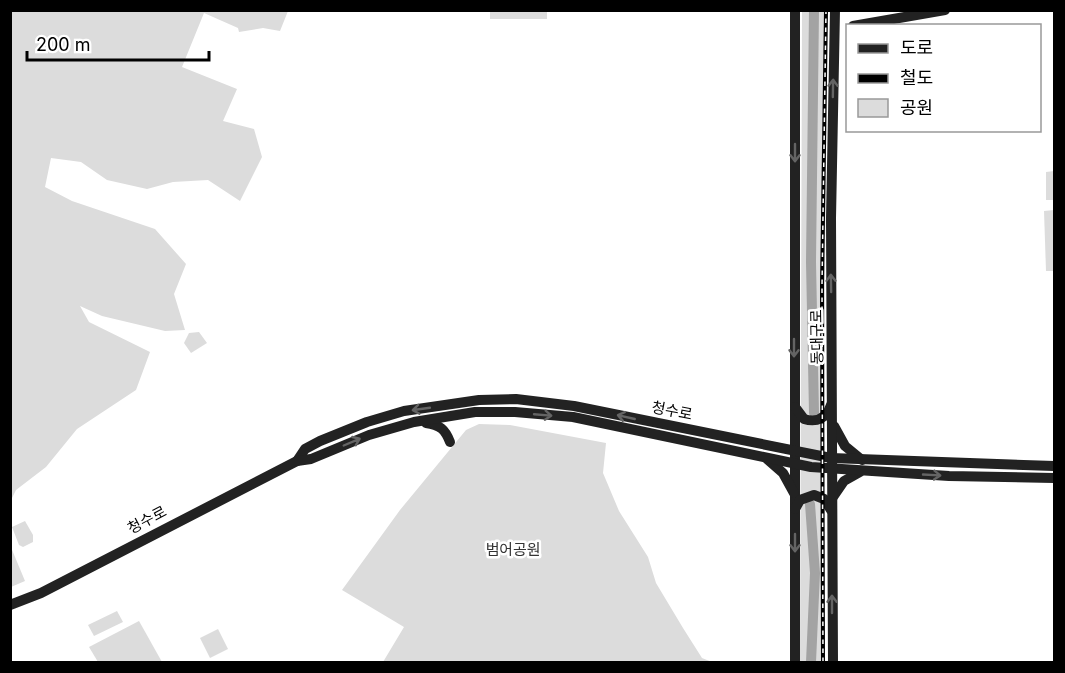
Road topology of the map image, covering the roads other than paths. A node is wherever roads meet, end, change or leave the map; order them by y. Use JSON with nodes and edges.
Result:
{"nodes":[{"id":1,"x":795,"y":10,"type":"edge"},
{"id":2,"x":835,"y":10,"type":"edge"},
{"id":3,"x":945,"y":10,"type":"edge"},
{"id":4,"x":864,"y":24,"type":"edge"},
{"id":5,"x":846,"y":27,"type":"edge"},
{"id":6,"x":834,"y":29,"type":"junction"},
{"id":7,"x":831,"y":402,"type":"junction"},
{"id":8,"x":794,"y":403,"type":"junction"},
{"id":9,"x":832,"y":417,"type":"junction"},
{"id":10,"x":414,"y":422,"type":"junction"},
{"id":11,"x":795,"y":425,"type":"junction"},
{"id":12,"x":450,"y":442,"type":"dead end"},
{"id":13,"x":774,"y":447,"type":"junction"},
{"id":14,"x":795,"y":452,"type":"junction"},
{"id":15,"x":762,"y":457,"type":"junction"},
{"id":16,"x":862,"y":460,"type":"junction"},
{"id":17,"x":297,"y":461,"type":"junction"},
{"id":18,"x":832,"y":463,"type":"junction"},
{"id":19,"x":795,"y":464,"type":"junction"},
{"id":20,"x":1054,"y":466,"type":"edge"},
{"id":21,"x":865,"y":471,"type":"junction"},
{"id":22,"x":1054,"y":478,"type":"edge"},
{"id":23,"x":795,"y":496,"type":"junction"},
{"id":24,"x":832,"y":498,"type":"junction"},
{"id":25,"x":795,"y":514,"type":"junction"},
{"id":26,"x":831,"y":517,"type":"junction"},
{"id":27,"x":10,"y":604,"type":"edge"},
{"id":28,"x":795,"y":663,"type":"edge"},
{"id":29,"x":833,"y":663,"type":"edge"}],
"edges":[{"from":1,"to":8,"type":"main road","name":"동대구로","one_way":true},
{"from":2,"to":6,"type":"main road","name":"동대구로"},
{"from":3,"to":4,"type":"main road"},
{"from":5,"to":6,"type":"main road"},
{"from":7,"to":6,"type":"main road","name":"동대구로","one_way":true},
{"from":7,"to":8,"type":"main road"},
{"from":7,"to":9,"type":"main road","name":"동대구로"},
{"from":8,"to":11,"type":"main road","name":"동대구로"},
{"from":9,"to":16,"type":"main road"},
{"from":9,"to":18,"type":"main road","name":"동대구로"},
{"from":10,"to":12,"type":"main road"},
{"from":10,"to":15,"type":"main road","name":"청수로","one_way":true},
{"from":17,"to":10,"type":"main road","name":"청수로","one_way":true},
{"from":11,"to":13,"type":"main road"},
{"from":11,"to":14,"type":"main road","name":"동대구로"},
{"from":13,"to":14,"type":"main road","name":"청수로"},
{"from":13,"to":17,"type":"main road","name":"청수로","one_way":true},
{"from":14,"to":18,"type":"main road","name":"청수로"},
{"from":14,"to":19,"type":"main road","name":"동대구로"},
{"from":15,"to":19,"type":"main road","name":"청수로"},
{"from":15,"to":23,"type":"main road"},
{"from":16,"to":18,"type":"main road","name":"청수로"},
{"from":16,"to":20,"type":"main road","name":"청수로"},
{"from":17,"to":27,"type":"main road","name":"청수로"},
{"from":18,"to":19,"type":"main road","name":"청수로"},
{"from":18,"to":21,"type":"main road","name":"청수로"},
{"from":18,"to":24,"type":"main road","name":"동대구로"},
{"from":19,"to":23,"type":"main road","name":"동대구로"},
{"from":21,"to":22,"type":"main road","name":"청수로","one_way":true},
{"from":21,"to":24,"type":"main road"},
{"from":23,"to":25,"type":"main road","name":"동대구로"},
{"from":24,"to":26,"type":"main road","name":"동대구로"},
{"from":25,"to":26,"type":"main road"},
{"from":25,"to":28,"type":"main road","name":"동대구로","one_way":true},
{"from":29,"to":26,"type":"main road","name":"동대구로","one_way":true}]}
